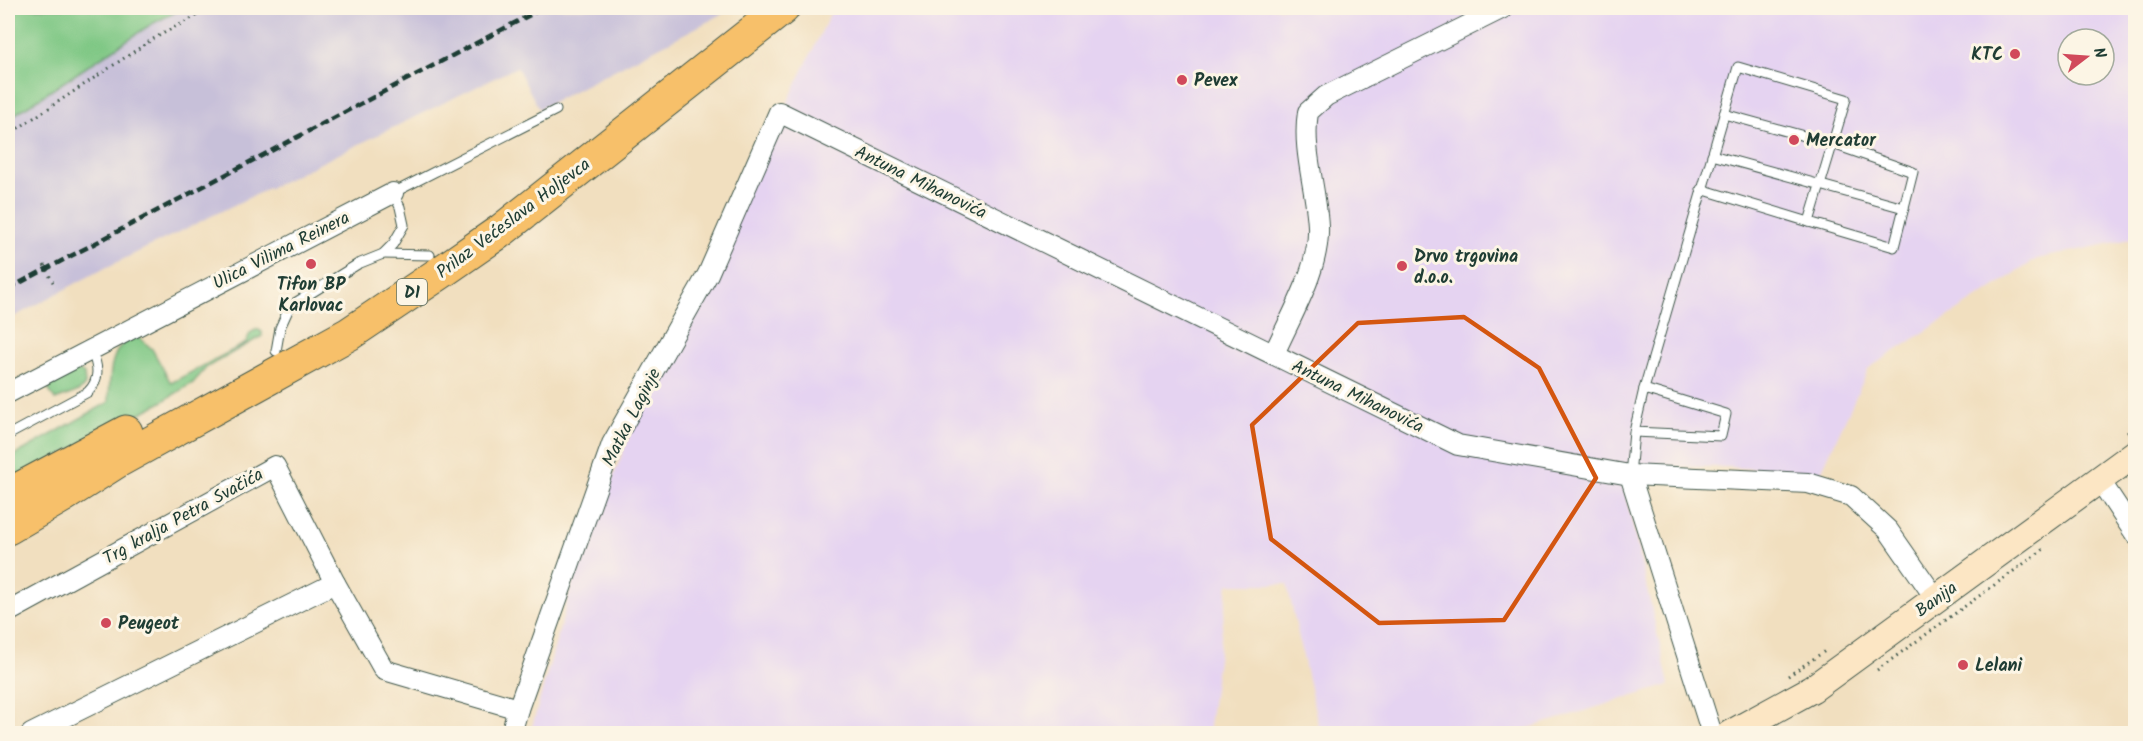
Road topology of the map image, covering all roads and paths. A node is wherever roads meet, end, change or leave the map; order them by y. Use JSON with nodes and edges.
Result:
{"nodes":[{"id":1,"x":211,"y":8,"type":"edge"},
{"id":2,"x":748,"y":8,"type":"edge"},
{"id":3,"x":783,"y":8,"type":"edge"},
{"id":4,"x":1503,"y":8,"type":"edge"},
{"id":5,"x":556,"y":110,"type":"dead end"},
{"id":6,"x":779,"y":112,"type":"joint"},
{"id":7,"x":1724,"y":114,"type":"junction"},
{"id":8,"x":8,"y":135,"type":"edge"},
{"id":9,"x":1833,"y":144,"type":"junction"},
{"id":10,"x":1712,"y":155,"type":"junction"},
{"id":11,"x":1821,"y":184,"type":"junction"},
{"id":12,"x":1701,"y":189,"type":"junction"},
{"id":13,"x":393,"y":193,"type":"junction"},
{"id":14,"x":1904,"y":208,"type":"junction"},
{"id":15,"x":1809,"y":222,"type":"junction"},
{"id":16,"x":383,"y":254,"type":"junction"},
{"id":17,"x":430,"y":255,"type":"junction"},
{"id":18,"x":44,"y":265,"type":"dead end"},
{"id":19,"x":55,"y":286,"type":"dead end"},
{"id":20,"x":91,"y":350,"type":"junction"},
{"id":21,"x":276,"y":351,"type":"junction"},
{"id":22,"x":1274,"y":354,"type":"junction"},
{"id":23,"x":1644,"y":389,"type":"junction"},
{"id":24,"x":8,"y":393,"type":"edge"},
{"id":25,"x":1634,"y":432,"type":"junction"},
{"id":26,"x":8,"y":435,"type":"edge"},
{"id":27,"x":2136,"y":453,"type":"edge"},
{"id":28,"x":1630,"y":475,"type":"junction"},
{"id":29,"x":2099,"y":480,"type":"junction"},
{"id":30,"x":8,"y":495,"type":"edge"},
{"id":31,"x":8,"y":528,"type":"edge"},
{"id":32,"x":2136,"y":535,"type":"edge"},
{"id":33,"x":335,"y":582,"type":"junction"},
{"id":34,"x":1936,"y":599,"type":"junction"},
{"id":35,"x":8,"y":612,"type":"edge"},
{"id":36,"x":1833,"y":645,"type":"dead end"},
{"id":37,"x":1786,"y":677,"type":"dead end"},
{"id":38,"x":518,"y":709,"type":"junction"},
{"id":39,"x":31,"y":734,"type":"edge"},
{"id":40,"x":511,"y":734,"type":"edge"},
{"id":41,"x":1712,"y":734,"type":"edge"},
{"id":42,"x":1730,"y":734,"type":"edge"}],
"edges":[{"from":1,"to":8,"type":"path"},
{"from":2,"to":17,"type":"highway","name":"Prilaz Većeslava Holjevca","number":"D1"},
{"from":3,"to":31,"type":"highway","name":"Prilaz Većeslava Holjevca","number":"D1"},
{"from":4,"to":22,"type":"street"},
{"from":5,"to":13,"type":"lane","name":"Ulica Vilima Reinera"},
{"from":6,"to":22,"type":"street","name":"Antuna Mihanovića"},
{"from":6,"to":38,"type":"street","name":"Matka Laginje"},
{"from":7,"to":9,"type":"lane"},
{"from":7,"to":9,"type":"lane"},
{"from":7,"to":10,"type":"lane"},
{"from":9,"to":11,"type":"lane"},
{"from":9,"to":14,"type":"lane"},
{"from":10,"to":11,"type":"lane"},
{"from":10,"to":12,"type":"lane"},
{"from":11,"to":14,"type":"lane"},
{"from":11,"to":15,"type":"lane"},
{"from":12,"to":15,"type":"lane"},
{"from":12,"to":23,"type":"lane"},
{"from":13,"to":16,"type":"lane"},
{"from":13,"to":20,"type":"street","name":"Ulica Vilima Reinera"},
{"from":14,"to":15,"type":"lane"},
{"from":16,"to":17,"type":"lane"},
{"from":16,"to":21,"type":"lane"},
{"from":17,"to":21,"type":"highway","name":"Prilaz Većeslava Holjevca","number":"D1"},
{"from":18,"to":19,"type":"path"},
{"from":20,"to":24,"type":"street","name":"Ulica Vilima Reinera"},
{"from":20,"to":26,"type":"lane"},
{"from":21,"to":30,"type":"highway","name":"Prilaz Većeslava Holjevca","number":"D1"},
{"from":22,"to":28,"type":"street","name":"Antuna Mihanovića"},
{"from":23,"to":25,"type":"lane"},
{"from":23,"to":25,"type":"lane"},
{"from":25,"to":28,"type":"lane"},
{"from":27,"to":29,"type":"main road","name":"Banija"},
{"from":28,"to":34,"type":"street","name":"Antuna Mihanovića"},
{"from":28,"to":41,"type":"street"},
{"from":29,"to":32,"type":"street"},
{"from":29,"to":34,"type":"main road","name":"Banija"},
{"from":33,"to":35,"type":"street","name":"Trg kralja Petra Svačića"},
{"from":33,"to":38,"type":"street","name":"Trg kralja Petra Svačića"},
{"from":33,"to":39,"type":"street"},
{"from":34,"to":42,"type":"main road","name":"Banija"},
{"from":36,"to":37,"type":"path"},
{"from":38,"to":40,"type":"street","name":"Matka Laginje"}]}
